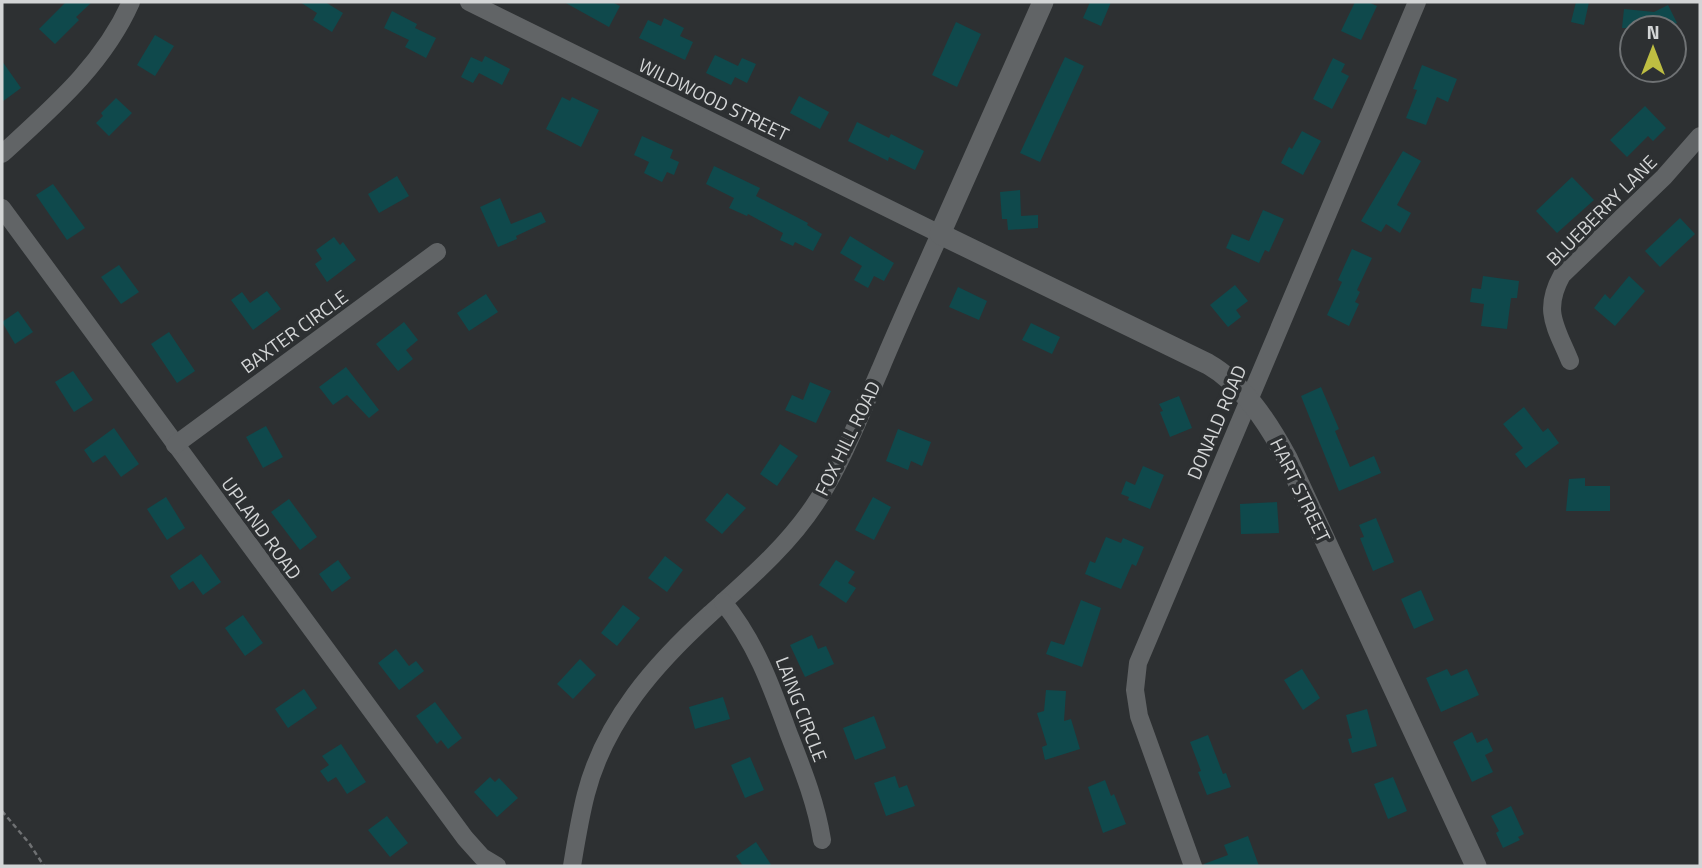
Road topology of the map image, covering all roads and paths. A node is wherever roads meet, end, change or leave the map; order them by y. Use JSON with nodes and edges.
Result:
{"nodes":[{"id":1,"x":131,"y":2,"type":"edge"},
{"id":2,"x":469,"y":2,"type":"edge"},
{"id":3,"x":1043,"y":2,"type":"edge"},
{"id":4,"x":1417,"y":2,"type":"edge"},
{"id":5,"x":1700,"y":136,"type":"edge"},
{"id":6,"x":2,"y":154,"type":"edge"},
{"id":7,"x":2,"y":208,"type":"edge"},
{"id":8,"x":940,"y":234,"type":"junction"},
{"id":9,"x":437,"y":252,"type":"dead end"},
{"id":10,"x":1570,"y":361,"type":"dead end"},
{"id":11,"x":1249,"y":400,"type":"junction"},
{"id":12,"x":175,"y":444,"type":"junction"},
{"id":13,"x":723,"y":602,"type":"junction"},
{"id":14,"x":2,"y":811,"type":"edge"},
{"id":15,"x":822,"y":840,"type":"dead end"},
{"id":16,"x":44,"y":866,"type":"edge"},
{"id":17,"x":497,"y":866,"type":"edge"},
{"id":18,"x":572,"y":866,"type":"edge"},
{"id":19,"x":1193,"y":866,"type":"edge"},
{"id":20,"x":1476,"y":866,"type":"edge"}],
"edges":[{"from":1,"to":6,"type":"street"},
{"from":2,"to":8,"type":"street","name":"WILDWOOD STREET"},
{"from":3,"to":8,"type":"street","name":"FOX HILL ROAD"},
{"from":4,"to":11,"type":"street","name":"DONALD ROAD"},
{"from":5,"to":10,"type":"street","name":"BLUEBERRY LANE"},
{"from":7,"to":12,"type":"street","name":"UPLAND ROAD"},
{"from":8,"to":11,"type":"street","name":"HART STREET"},
{"from":8,"to":13,"type":"street","name":"FOX HILL ROAD"},
{"from":9,"to":12,"type":"street","name":"BAXTER CIRCLE"},
{"from":11,"to":19,"type":"street","name":"DONALD ROAD"},
{"from":11,"to":20,"type":"street","name":"HART STREET"},
{"from":12,"to":17,"type":"street","name":"UPLAND ROAD"},
{"from":13,"to":15,"type":"street","name":"LAING CIRCLE"},
{"from":13,"to":18,"type":"street","name":"FOX HILL ROAD"},
{"from":14,"to":16,"type":"path"}]}
